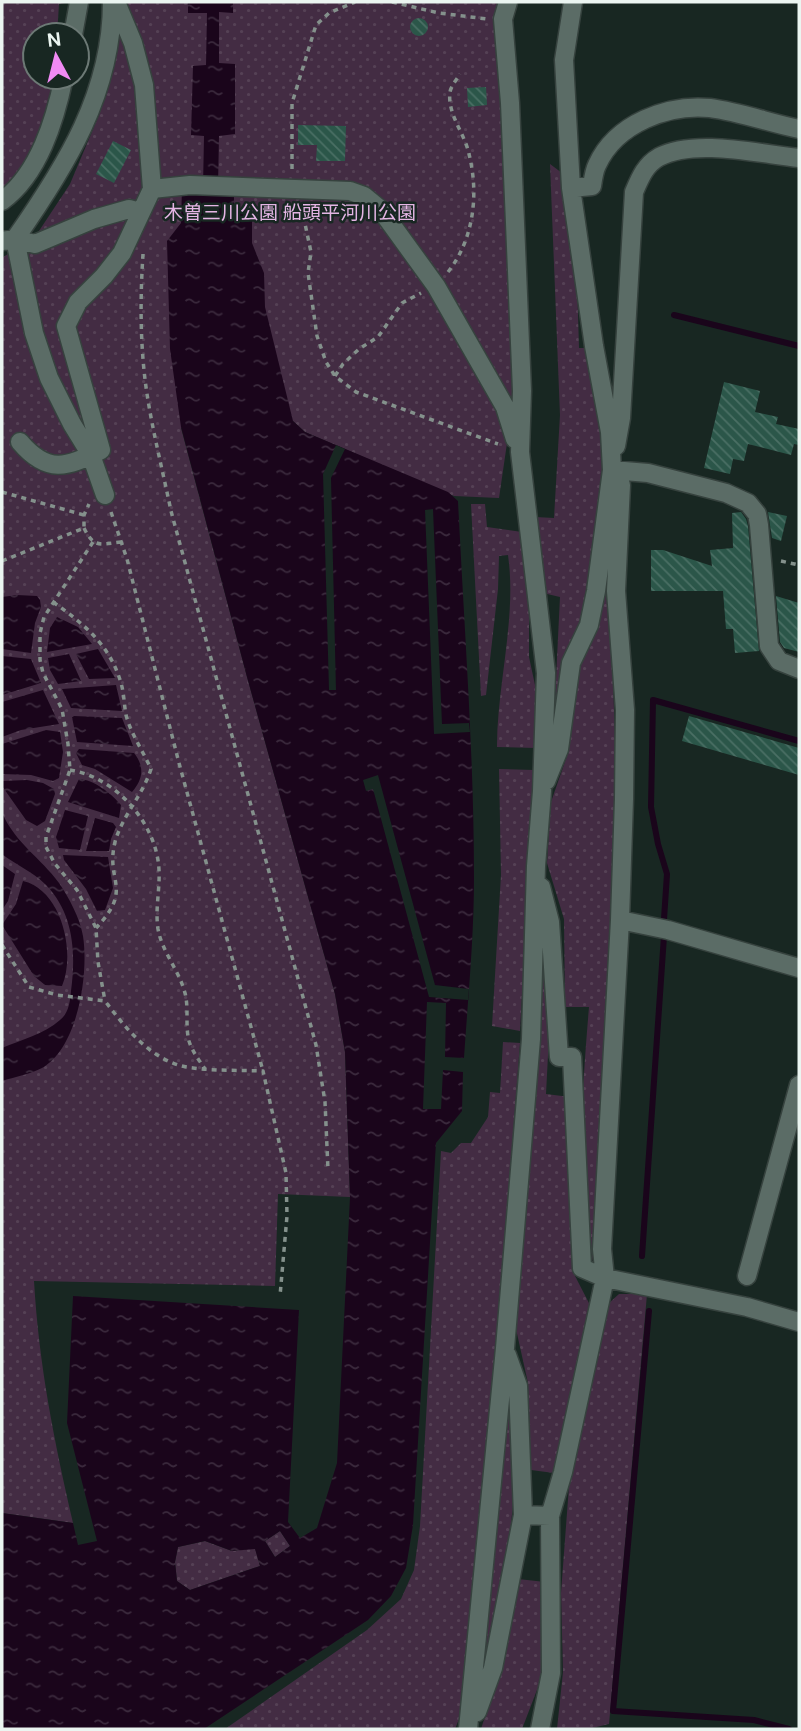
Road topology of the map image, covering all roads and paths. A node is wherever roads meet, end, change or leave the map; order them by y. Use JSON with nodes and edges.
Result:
{"nodes":[{"id":1,"x":79,"y":2,"type":"edge"},
{"id":2,"x":114,"y":2,"type":"edge"},
{"id":3,"x":355,"y":2,"type":"edge"},
{"id":4,"x":393,"y":2,"type":"edge"},
{"id":5,"x":573,"y":2,"type":"edge"},
{"id":6,"x":506,"y":10,"type":"edge"},
{"id":7,"x":75,"y":21,"type":"edge"},
{"id":8,"x":460,"y":74,"type":"dead end"},
{"id":9,"x":60,"y":91,"type":"edge"},
{"id":10,"x":799,"y":130,"type":"edge"},
{"id":11,"x":799,"y":158,"type":"edge"},
{"id":12,"x":571,"y":188,"type":"junction"},
{"id":13,"x":152,"y":189,"type":"junction"},
{"id":14,"x":286,"y":189,"type":"junction"},
{"id":15,"x":2,"y":201,"type":"edge"},
{"id":16,"x":140,"y":212,"type":"junction"},
{"id":17,"x":9,"y":240,"type":"edge"},
{"id":18,"x":144,"y":249,"type":"dead end"},
{"id":19,"x":436,"y":286,"type":"junction"},
{"id":20,"x":335,"y":376,"type":"junction"},
{"id":21,"x":20,"y":442,"type":"dead end"},
{"id":22,"x":520,"y":452,"type":"junction"},
{"id":23,"x":91,"y":455,"type":"junction"},
{"id":24,"x":612,"y":470,"type":"junction"},
{"id":25,"x":2,"y":492,"type":"edge"},
{"id":26,"x":105,"y":495,"type":"junction"},
{"id":27,"x":84,"y":515,"type":"junction"},
{"id":28,"x":84,"y":528,"type":"junction"},
{"id":29,"x":93,"y":542,"type":"junction"},
{"id":30,"x":121,"y":542,"type":"junction"},
{"id":31,"x":2,"y":561,"type":"edge"},
{"id":32,"x":53,"y":602,"type":"junction"},
{"id":33,"x":799,"y":669,"type":"edge"},
{"id":34,"x":70,"y":770,"type":"junction"},
{"id":35,"x":542,"y":791,"type":"junction"},
{"id":36,"x":132,"y":806,"type":"junction"},
{"id":37,"x":536,"y":866,"type":"junction"},
{"id":38,"x":620,"y":920,"type":"junction"},
{"id":39,"x":96,"y":928,"type":"junction"},
{"id":40,"x":2,"y":945,"type":"edge"},
{"id":41,"x":799,"y":968,"type":"edge"},
{"id":42,"x":105,"y":1002,"type":"junction"},
{"id":43,"x":205,"y":1069,"type":"junction"},
{"id":44,"x":263,"y":1071,"type":"junction"},
{"id":45,"x":799,"y":1085,"type":"edge"},
{"id":46,"x":328,"y":1170,"type":"dead end"},
{"id":47,"x":747,"y":1276,"type":"dead end"},
{"id":48,"x":605,"y":1278,"type":"junction"},
{"id":49,"x":280,"y":1296,"type":"dead end"},
{"id":50,"x":799,"y":1322,"type":"edge"},
{"id":51,"x":505,"y":1348,"type":"junction"},
{"id":52,"x":523,"y":1515,"type":"junction"},
{"id":53,"x":550,"y":1516,"type":"junction"},
{"id":54,"x":469,"y":1729,"type":"edge"},
{"id":55,"x":540,"y":1729,"type":"edge"}],
"edges":[{"from":1,"to":7,"type":"street"},
{"from":2,"to":13,"type":"street"},
{"from":2,"to":17,"type":"street"},
{"from":3,"to":14,"type":"path"},
{"from":4,"to":6,"type":"path"},
{"from":5,"to":12,"type":"street"},
{"from":6,"to":22,"type":"street"},
{"from":8,"to":19,"type":"path"},
{"from":9,"to":15,"type":"street"},
{"from":10,"to":12,"type":"street"},
{"from":11,"to":24,"type":"street"},
{"from":12,"to":24,"type":"street"},
{"from":13,"to":14,"type":"street"},
{"from":13,"to":16,"type":"street"},
{"from":14,"to":19,"type":"street"},
{"from":14,"to":20,"type":"path"},
{"from":16,"to":17,"type":"street"},
{"from":16,"to":23,"type":"street"},
{"from":17,"to":23,"type":"street"},
{"from":18,"to":46,"type":"path"},
{"from":19,"to":20,"type":"path"},
{"from":19,"to":22,"type":"street"},
{"from":20,"to":22,"type":"path"},
{"from":21,"to":23,"type":"street"},
{"from":22,"to":35,"type":"street"},
{"from":23,"to":26,"type":"street"},
{"from":24,"to":33,"type":"street"},
{"from":24,"to":35,"type":"street"},
{"from":24,"to":38,"type":"street"},
{"from":25,"to":27,"type":"path"},
{"from":26,"to":27,"type":"path"},
{"from":26,"to":30,"type":"path"},
{"from":27,"to":28,"type":"path"},
{"from":28,"to":29,"type":"path"},
{"from":28,"to":31,"type":"path"},
{"from":29,"to":30,"type":"path"},
{"from":29,"to":32,"type":"path"},
{"from":30,"to":44,"type":"path"},
{"from":32,"to":34,"type":"path"},
{"from":32,"to":36,"type":"path"},
{"from":34,"to":36,"type":"path"},
{"from":34,"to":39,"type":"path"},
{"from":35,"to":37,"type":"street"},
{"from":36,"to":39,"type":"path"},
{"from":36,"to":43,"type":"path"},
{"from":37,"to":48,"type":"street"},
{"from":37,"to":51,"type":"street"},
{"from":38,"to":41,"type":"street"},
{"from":38,"to":48,"type":"street"},
{"from":39,"to":42,"type":"path"},
{"from":40,"to":42,"type":"path"},
{"from":42,"to":43,"type":"path"},
{"from":43,"to":44,"type":"path"},
{"from":44,"to":49,"type":"path"},
{"from":45,"to":47,"type":"street"},
{"from":48,"to":50,"type":"street"},
{"from":48,"to":53,"type":"street"},
{"from":51,"to":52,"type":"street"},
{"from":51,"to":54,"type":"street"},
{"from":52,"to":53,"type":"street"},
{"from":52,"to":54,"type":"street"},
{"from":53,"to":55,"type":"street"}]}
